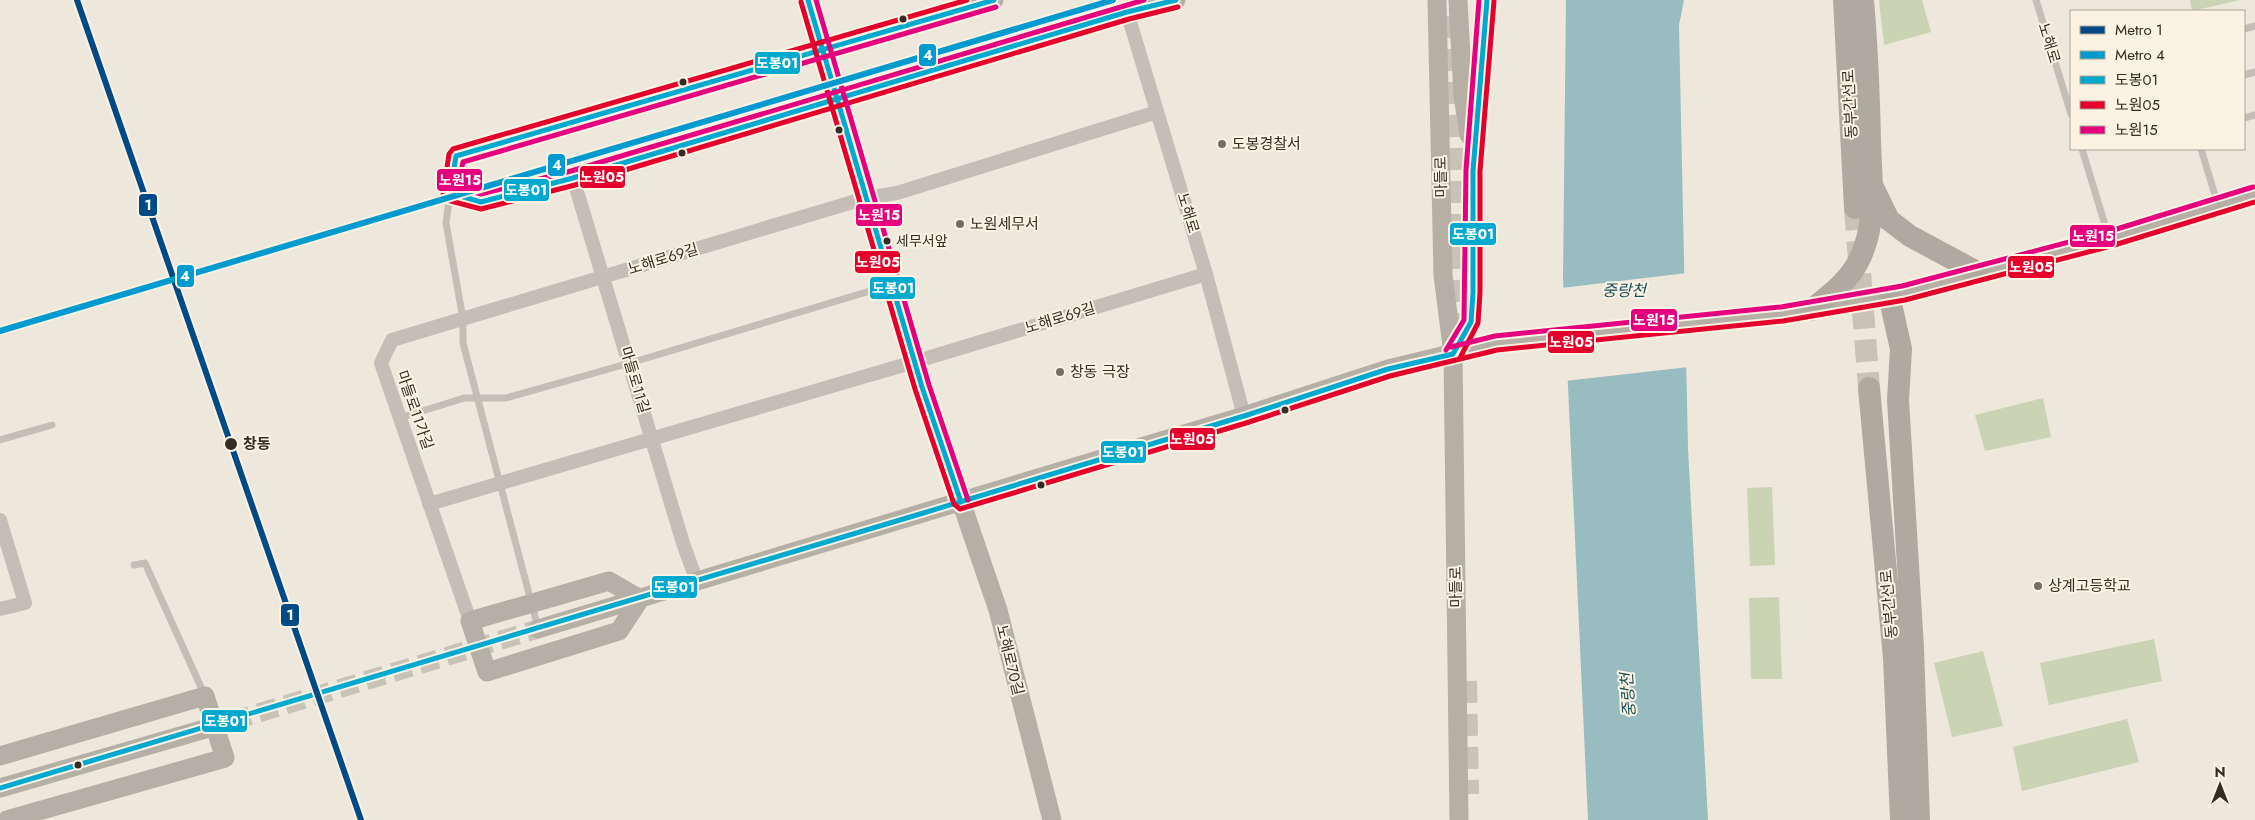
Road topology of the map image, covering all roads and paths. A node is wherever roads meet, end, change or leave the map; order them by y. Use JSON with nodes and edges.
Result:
{"nodes":[{"id":1,"x":808,"y":0,"type":"edge"},
{"id":2,"x":994,"y":0,"type":"edge"},
{"id":3,"x":1176,"y":0,"type":"edge"},
{"id":4,"x":1437,"y":0,"type":"edge"},
{"id":5,"x":1458,"y":0,"type":"edge"},
{"id":6,"x":1487,"y":0,"type":"edge"},
{"id":7,"x":1844,"y":0,"type":"edge"},
{"id":8,"x":1862,"y":0,"type":"edge"},
{"id":9,"x":2036,"y":0,"type":"edge"},
{"id":10,"x":1127,"y":12,"type":"junction"},
{"id":11,"x":823,"y":51,"type":"junction"},
{"id":12,"x":837,"y":100,"type":"junction"},
{"id":13,"x":2070,"y":111,"type":"edge"},
{"id":14,"x":1157,"y":112,"type":"junction"},
{"id":15,"x":2082,"y":150,"type":"edge"},
{"id":16,"x":2201,"y":150,"type":"edge"},
{"id":17,"x":1473,"y":171,"type":"junction"},
{"id":18,"x":573,"y":178,"type":"junction"},
{"id":19,"x":1871,"y":184,"type":"junction"},
{"id":20,"x":450,"y":193,"type":"junction"},
{"id":21,"x":2255,"y":194,"type":"edge"},
{"id":22,"x":866,"y":198,"type":"junction"},
{"id":23,"x":2218,"y":205,"type":"junction"},
{"id":24,"x":1856,"y":208,"type":"tunnel mouth"},
{"id":25,"x":2109,"y":239,"type":"junction"},
{"id":26,"x":1977,"y":272,"type":"junction"},
{"id":27,"x":1206,"y":274,"type":"junction"},
{"id":28,"x":604,"y":276,"type":"junction"},
{"id":29,"x":892,"y":285,"type":"junction"},
{"id":30,"x":1889,"y":296,"type":"junction"},
{"id":31,"x":1811,"y":310,"type":"junction"},
{"id":32,"x":463,"y":320,"type":"junction"},
{"id":33,"x":1453,"y":354,"type":"junction"},
{"id":34,"x":914,"y":362,"type":"junction"},
{"id":35,"x":630,"y":363,"type":"junction"},
{"id":36,"x":1869,"y":388,"type":"tunnel mouth"},
{"id":37,"x":477,"y":398,"type":"junction"},
{"id":38,"x":1244,"y":416,"type":"junction"},
{"id":39,"x":400,"y":418,"type":"junction"},
{"id":40,"x":52,"y":425,"type":"dead end"},
{"id":41,"x":653,"y":438,"type":"junction"},
{"id":42,"x":0,"y":440,"type":"edge"},
{"id":43,"x":499,"y":484,"type":"junction"},
{"id":44,"x":961,"y":502,"type":"junction"},
{"id":45,"x":429,"y":504,"type":"junction"},
{"id":46,"x":0,"y":520,"type":"edge"},
{"id":47,"x":134,"y":565,"type":"dead end"},
{"id":48,"x":697,"y":582,"type":"junction"},
{"id":49,"x":640,"y":599,"type":"junction"},
{"id":50,"x":531,"y":603,"type":"junction"},
{"id":51,"x":0,"y":609,"type":"edge"},
{"id":52,"x":470,"y":621,"type":"junction"},
{"id":53,"x":538,"y":629,"type":"joint"},
{"id":54,"x":205,"y":696,"type":"junction"},
{"id":55,"x":204,"y":729,"type":"tunnel mouth"},
{"id":56,"x":0,"y":756,"type":"edge"},
{"id":57,"x":0,"y":788,"type":"edge"},
{"id":58,"x":7,"y":820,"type":"edge"},
{"id":59,"x":1052,"y":820,"type":"edge"},
{"id":60,"x":1459,"y":820,"type":"edge"},
{"id":61,"x":1901,"y":820,"type":"edge"},
{"id":62,"x":1919,"y":820,"type":"edge"}],
"edges":[{"from":1,"to":11,"type":"main road"},
{"from":2,"to":11,"type":"main road"},
{"from":3,"to":10,"type":"main road"},
{"from":4,"to":33,"type":"main road","name":"마들로"},
{"from":5,"to":17,"type":"main road"},
{"from":6,"to":17,"type":"main road"},
{"from":7,"to":24,"type":"highway","name":"동부간선로"},
{"from":8,"to":19,"type":"highway"},
{"from":9,"to":13,"type":"lane","name":"노해로"},
{"from":10,"to":12,"type":"main road"},
{"from":10,"to":14,"type":"street","name":"노해로"},
{"from":11,"to":12,"type":"main road"},
{"from":11,"to":20,"type":"main road"},
{"from":12,"to":18,"type":"main road"},
{"from":12,"to":22,"type":"main road"},
{"from":14,"to":22,"type":"street","name":"노해로69길"},
{"from":14,"to":27,"type":"street","name":"노해로"},
{"from":15,"to":25,"type":"lane"},
{"from":16,"to":23,"type":"lane"},
{"from":17,"to":33,"type":"main road"},
{"from":18,"to":20,"type":"main road"},
{"from":18,"to":28,"type":"street","name":"마들로11길"},
{"from":19,"to":26,"type":"highway"},
{"from":19,"to":31,"type":"highway"},
{"from":20,"to":32,"type":"lane"},
{"from":21,"to":23,"type":"main road"},
{"from":22,"to":28,"type":"street","name":"노해로69길"},
{"from":22,"to":29,"type":"main road"},
{"from":23,"to":25,"type":"main road"},
{"from":25,"to":26,"type":"main road"},
{"from":26,"to":30,"type":"main road"},
{"from":27,"to":34,"type":"street","name":"노해로69길"},
{"from":27,"to":38,"type":"street","name":"노해로"},
{"from":28,"to":32,"type":"street","name":"마들로11가길"},
{"from":28,"to":35,"type":"street","name":"마들로11길"},
{"from":29,"to":34,"type":"main road"},
{"from":29,"to":35,"type":"lane"},
{"from":30,"to":31,"type":"main road"},
{"from":30,"to":62,"type":"highway"},
{"from":31,"to":33,"type":"main road"},
{"from":32,"to":37,"type":"lane"},
{"from":32,"to":39,"type":"street","name":"마들로11가길"},
{"from":33,"to":38,"type":"main road"},
{"from":33,"to":60,"type":"main road","name":"마들로"},
{"from":34,"to":41,"type":"street","name":"노해로69길"},
{"from":34,"to":44,"type":"main road"},
{"from":35,"to":37,"type":"lane"},
{"from":35,"to":41,"type":"street","name":"마들로11길"},
{"from":36,"to":61,"type":"highway","name":"동부간선로"},
{"from":37,"to":39,"type":"lane"},
{"from":37,"to":43,"type":"lane"},
{"from":38,"to":44,"type":"main road"},
{"from":39,"to":45,"type":"street","name":"마들로11가길"},
{"from":40,"to":42,"type":"lane"},
{"from":41,"to":43,"type":"street"},
{"from":41,"to":48,"type":"street","name":"마들로11길"},
{"from":43,"to":45,"type":"street"},
{"from":43,"to":50,"type":"lane"},
{"from":44,"to":48,"type":"main road"},
{"from":44,"to":59,"type":"main road","name":"노해로70길"},
{"from":45,"to":52,"type":"street","name":"마들로11가길"},
{"from":46,"to":51,"type":"street"},
{"from":47,"to":54,"type":"lane"},
{"from":48,"to":49,"type":"main road"},
{"from":49,"to":50,"type":"main road"},
{"from":49,"to":52,"type":"main road"},
{"from":49,"to":53,"type":"main road"},
{"from":50,"to":52,"type":"main road"},
{"from":50,"to":53,"type":"lane"},
{"from":54,"to":56,"type":"main road"},
{"from":54,"to":58,"type":"main road"},
{"from":55,"to":57,"type":"main road"}]}
